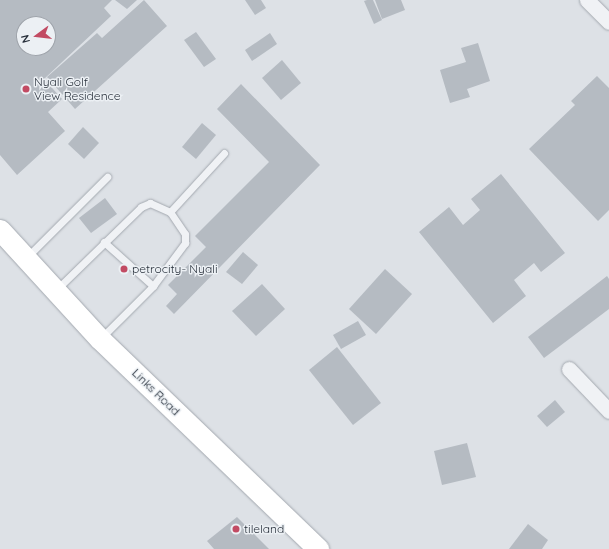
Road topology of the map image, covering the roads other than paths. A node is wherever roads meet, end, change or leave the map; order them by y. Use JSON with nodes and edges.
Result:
{"nodes":[{"id":1,"x":587,"y":0,"type":"edge"},
{"id":2,"x":609,"y":22,"type":"edge"},
{"id":3,"x":224,"y":153,"type":"dead end"},
{"id":4,"x":106,"y":177,"type":"dead end"},
{"id":5,"x":170,"y":212,"type":"junction"},
{"id":6,"x":0,"y":230,"type":"edge"},
{"id":7,"x":104,"y":242,"type":"junction"},
{"id":8,"x":26,"y":258,"type":"junction"},
{"id":9,"x":153,"y":286,"type":"junction"},
{"id":10,"x":56,"y":290,"type":"junction"},
{"id":11,"x":100,"y":339,"type":"junction"},
{"id":12,"x":569,"y":369,"type":"dead end"},
{"id":13,"x":609,"y":411,"type":"edge"},
{"id":14,"x":318,"y":549,"type":"edge"}],
"edges":[{"from":1,"to":2,"type":"street"},
{"from":3,"to":5,"type":"lane"},
{"from":4,"to":8,"type":"lane"},
{"from":5,"to":7,"type":"lane"},
{"from":5,"to":9,"type":"lane"},
{"from":6,"to":8,"type":"main road","name":"Links Road"},
{"from":7,"to":9,"type":"lane"},
{"from":7,"to":10,"type":"lane"},
{"from":8,"to":10,"type":"main road","name":"Links Road"},
{"from":9,"to":11,"type":"lane"},
{"from":10,"to":11,"type":"main road","name":"Links Road"},
{"from":11,"to":14,"type":"main road","name":"Links Road"},
{"from":12,"to":13,"type":"street"}]}
